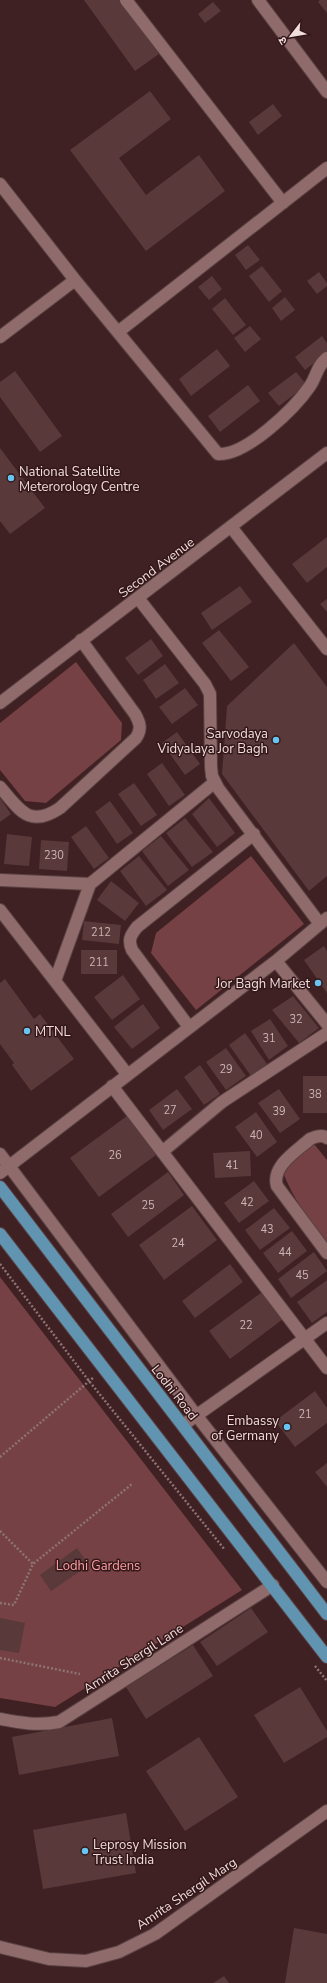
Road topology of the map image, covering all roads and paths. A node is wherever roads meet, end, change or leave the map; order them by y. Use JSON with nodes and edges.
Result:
{"nodes":[{"id":1,"x":126,"y":0,"type":"edge"},
{"id":2,"x":258,"y":0,"type":"edge"},
{"id":3,"x":327,"y":92,"type":"edge"},
{"id":4,"x":327,"y":168,"type":"edge"},
{"id":5,"x":0,"y":184,"type":"edge"},
{"id":6,"x":283,"y":203,"type":"junction"},
{"id":7,"x":75,"y":280,"type":"junction"},
{"id":8,"x":118,"y":332,"type":"junction"},
{"id":9,"x":1,"y":333,"type":"edge"},
{"id":10,"x":327,"y":358,"type":"edge"},
{"id":11,"x":327,"y":453,"type":"edge"},
{"id":12,"x":231,"y":527,"type":"junction"},
{"id":13,"x":138,"y":598,"type":"junction"},
{"id":14,"x":81,"y":640,"type":"junction"},
{"id":15,"x":327,"y":649,"type":"edge"},
{"id":16,"x":0,"y":702,"type":"edge"},
{"id":17,"x":215,"y":782,"type":"junction"},
{"id":18,"x":0,"y":787,"type":"edge"},
{"id":19,"x":254,"y":834,"type":"junction"},
{"id":20,"x":0,"y":880,"type":"edge"},
{"id":21,"x":90,"y":884,"type":"junction"},
{"id":22,"x":0,"y":910,"type":"edge"},
{"id":23,"x":324,"y":921,"type":"edge"},
{"id":24,"x":276,"y":961,"type":"junction"},
{"id":25,"x":55,"y":981,"type":"junction"},
{"id":26,"x":327,"y":1024,"type":"edge"},
{"id":27,"x":189,"y":1027,"type":"junction"},
{"id":28,"x":327,"y":1033,"type":"edge"},
{"id":29,"x":127,"y":1074,"type":"junction"},
{"id":30,"x":112,"y":1086,"type":"junction"},
{"id":31,"x":327,"y":1138,"type":"edge"},
{"id":32,"x":162,"y":1152,"type":"junction"},
{"id":33,"x":0,"y":1154,"type":"edge"},
{"id":34,"x":4,"y":1169,"type":"edge"},
{"id":35,"x":0,"y":1187,"type":"edge"},
{"id":36,"x":0,"y":1234,"type":"edge"},
{"id":37,"x":327,"y":1253,"type":"edge"},
{"id":38,"x":0,"y":1264,"type":"edge"},
{"id":39,"x":327,"y":1323,"type":"edge"},
{"id":40,"x":305,"y":1340,"type":"junction"},
{"id":41,"x":327,"y":1368,"type":"edge"},
{"id":42,"x":83,"y":1386,"type":"dead end"},
{"id":43,"x":196,"y":1416,"type":"junction"},
{"id":44,"x":183,"y":1425,"type":"junction"},
{"id":45,"x":0,"y":1457,"type":"edge"},
{"id":46,"x":132,"y":1484,"type":"dead end"},
{"id":47,"x":0,"y":1531,"type":"edge"},
{"id":48,"x":230,"y":1556,"type":"dead end"},
{"id":49,"x":33,"y":1564,"type":"junction"},
{"id":50,"x":327,"y":1582,"type":"edge"},
{"id":51,"x":273,"y":1585,"type":"junction"},
{"id":52,"x":0,"y":1603,"type":"edge"},
{"id":53,"x":327,"y":1614,"type":"edge"},
{"id":54,"x":327,"y":1657,"type":"edge"},
{"id":55,"x":0,"y":1658,"type":"edge"},
{"id":56,"x":313,"y":1662,"type":"dead end"},
{"id":57,"x":80,"y":1674,"type":"dead end"},
{"id":58,"x":327,"y":1681,"type":"edge"},
{"id":59,"x":0,"y":1719,"type":"edge"},
{"id":60,"x":327,"y":1811,"type":"edge"},
{"id":61,"x":0,"y":1947,"type":"edge"}],
"edges":[{"from":1,"to":6,"type":"street"},
{"from":2,"to":3,"type":"street"},
{"from":4,"to":6,"type":"street"},
{"from":5,"to":7,"type":"street"},
{"from":6,"to":8,"type":"street"},
{"from":7,"to":8,"type":"street"},
{"from":7,"to":9,"type":"street"},
{"from":8,"to":10,"type":"street"},
{"from":11,"to":12,"type":"street","name":"Second Avenue"},
{"from":12,"to":13,"type":"street","name":"Second Avenue"},
{"from":12,"to":15,"type":"street"},
{"from":13,"to":14,"type":"street","name":"Second Avenue"},
{"from":13,"to":17,"type":"street"},
{"from":14,"to":16,"type":"street","name":"Second Avenue"},
{"from":14,"to":18,"type":"street"},
{"from":17,"to":19,"type":"street"},
{"from":17,"to":21,"type":"street"},
{"from":19,"to":23,"type":"street"},
{"from":19,"to":27,"type":"street"},
{"from":20,"to":21,"type":"street"},
{"from":21,"to":25,"type":"street"},
{"from":22,"to":25,"type":"street"},
{"from":23,"to":24,"type":"street"},
{"from":24,"to":26,"type":"street"},
{"from":24,"to":27,"type":"street"},
{"from":25,"to":29,"type":"street"},
{"from":27,"to":29,"type":"street"},
{"from":28,"to":32,"type":"street"},
{"from":29,"to":30,"type":"street"},
{"from":30,"to":32,"type":"street"},
{"from":30,"to":34,"type":"street"},
{"from":31,"to":37,"type":"street"},
{"from":32,"to":40,"type":"street"},
{"from":33,"to":34,"type":"street"},
{"from":34,"to":43,"type":"street"},
{"from":35,"to":44,"type":"main road","name":"Lodhi Road"},
{"from":36,"to":51,"type":"main road"},
{"from":38,"to":48,"type":"path"},
{"from":39,"to":40,"type":"street"},
{"from":40,"to":41,"type":"street"},
{"from":40,"to":43,"type":"street"},
{"from":42,"to":45,"type":"path"},
{"from":43,"to":44,"type":"street"},
{"from":43,"to":50,"type":"street"},
{"from":44,"to":53,"type":"main road","name":"Lodhi Road"},
{"from":46,"to":49,"type":"path"},
{"from":47,"to":49,"type":"path"},
{"from":49,"to":52,"type":"path"},
{"from":51,"to":54,"type":"main road"},
{"from":51,"to":59,"type":"street","name":"Amrita Shergil Lane"},
{"from":55,"to":57,"type":"path"},
{"from":56,"to":58,"type":"path"},
{"from":60,"to":61,"type":"street","name":"Amrita Shergil Marg"}]}
